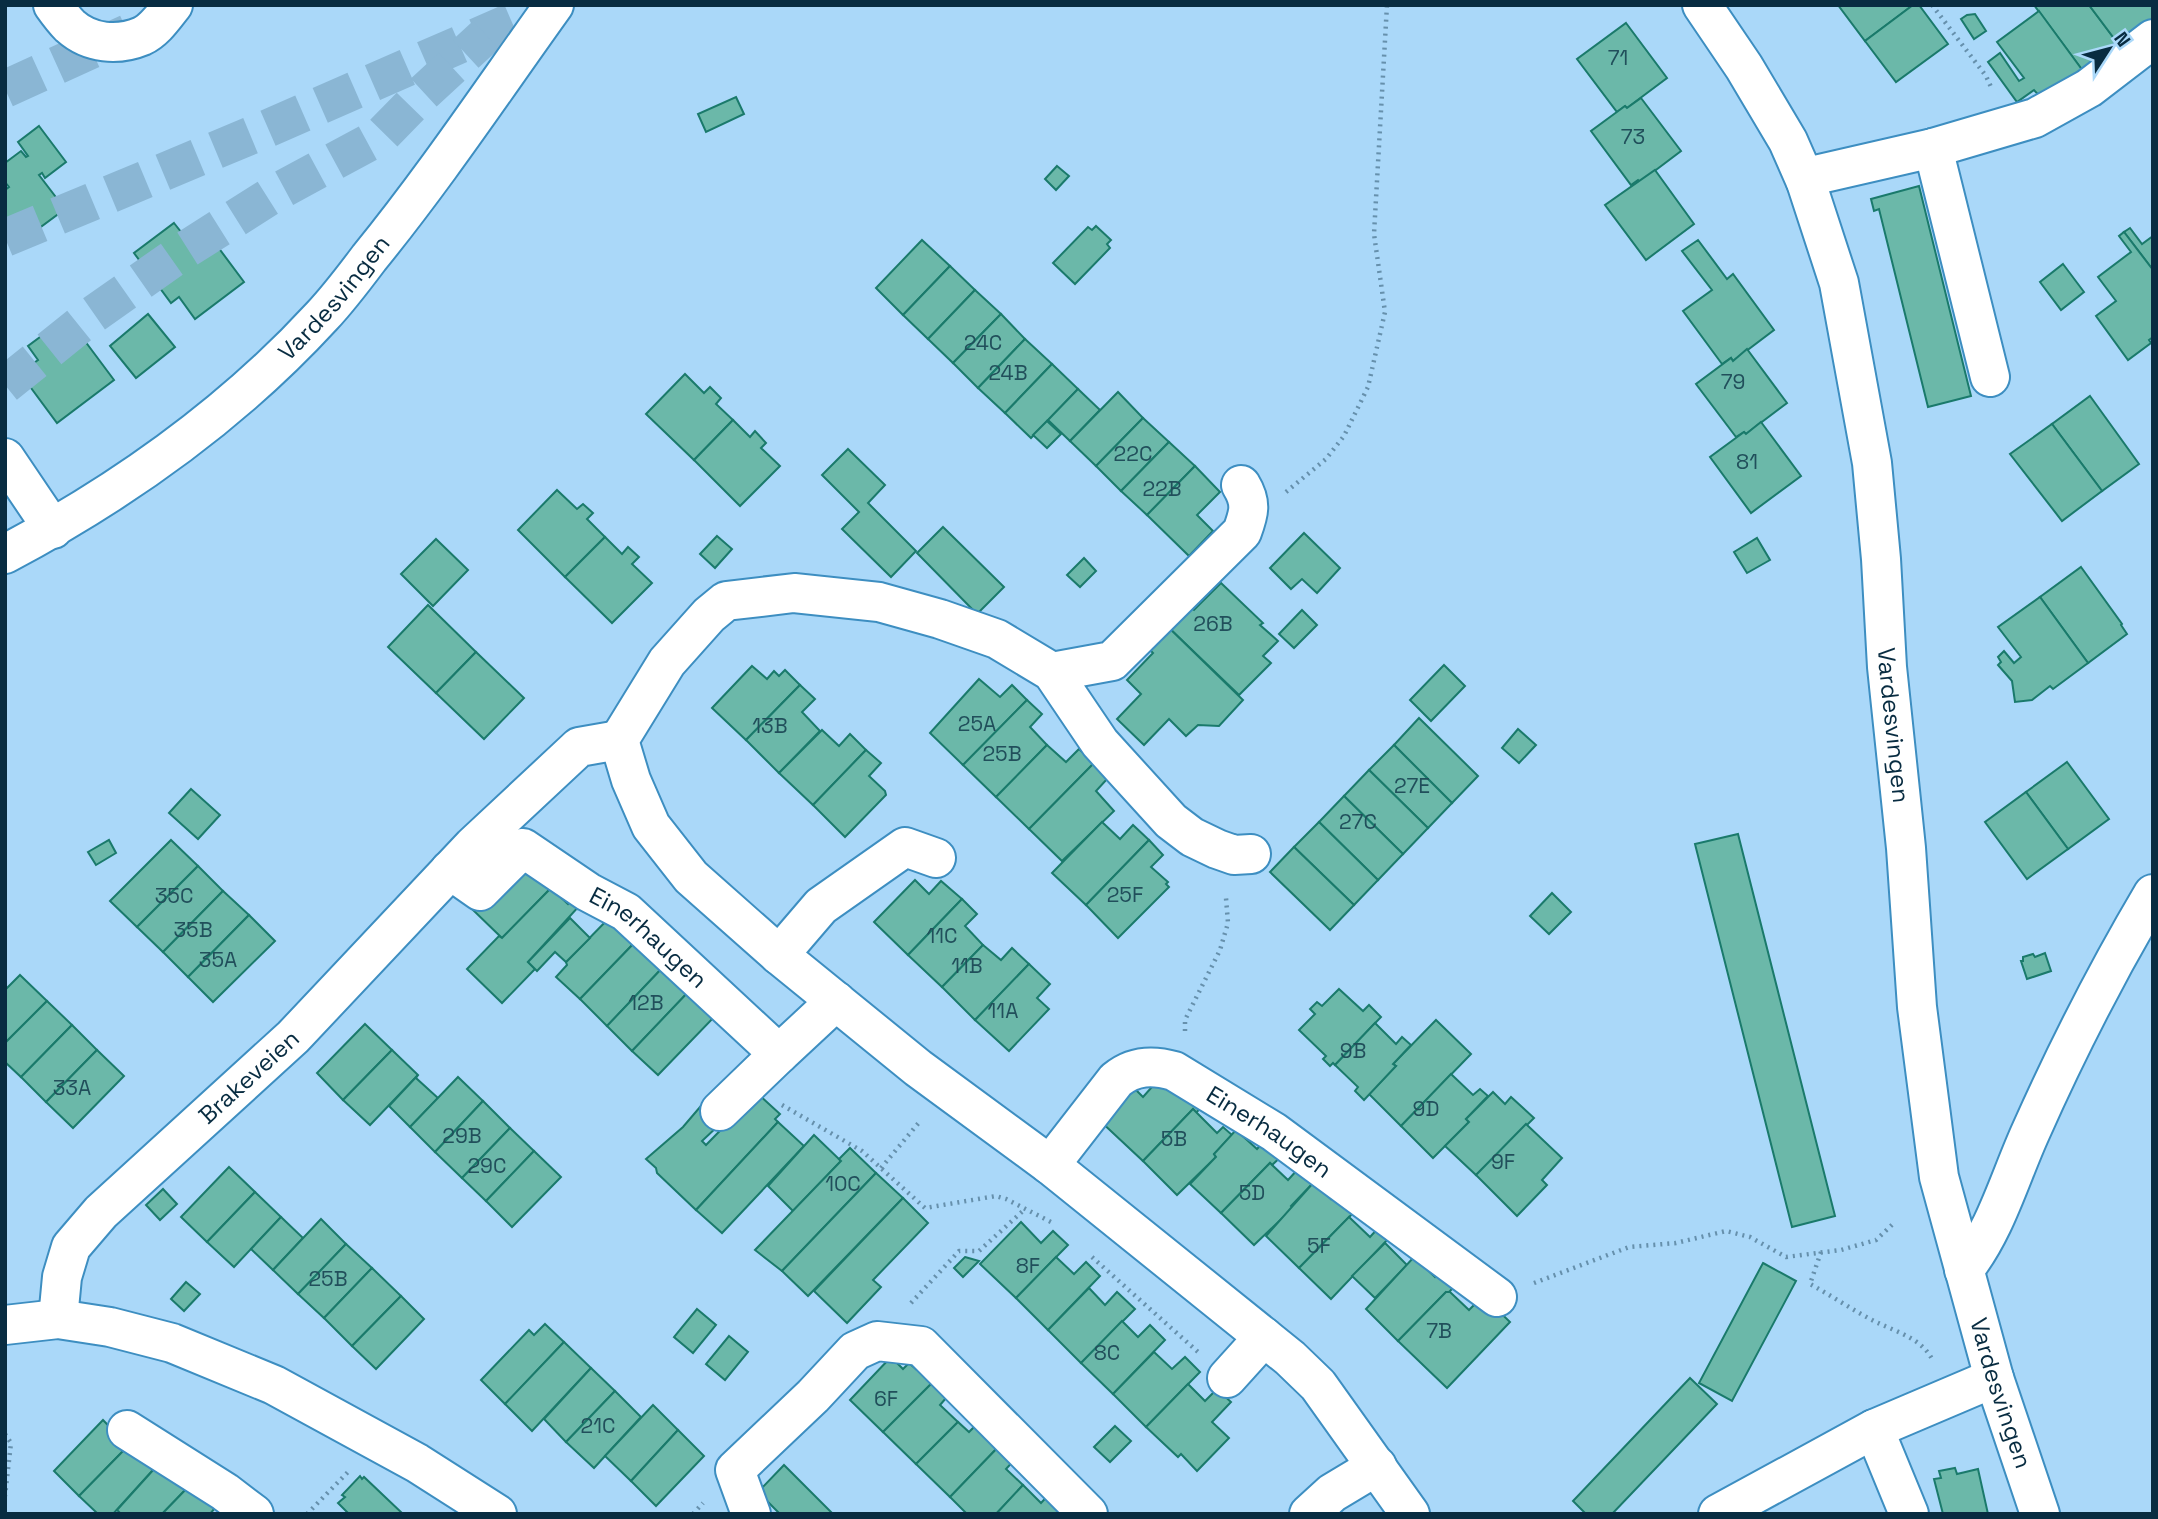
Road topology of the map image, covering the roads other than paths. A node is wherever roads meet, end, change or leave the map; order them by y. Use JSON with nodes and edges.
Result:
{"nodes":[{"id":1,"x":53,"y":5,"type":"edge"},
{"id":2,"x":173,"y":5,"type":"edge"},
{"id":3,"x":554,"y":5,"type":"edge"},
{"id":4,"x":1702,"y":5,"type":"edge"},
{"id":5,"x":2153,"y":39,"type":"edge"},
{"id":6,"x":1933,"y":148,"type":"junction"},
{"id":7,"x":1806,"y":182,"type":"junction"},
{"id":8,"x":1990,"y":377,"type":"dead end"},
{"id":9,"x":5,"y":458,"type":"edge"},
{"id":10,"x":1245,"y":499,"type":"road end"},
{"id":11,"x":53,"y":529,"type":"junction"},
{"id":12,"x":5,"y":554,"type":"edge"},
{"id":13,"x":1052,"y":672,"type":"junction"},
{"id":14,"x":619,"y":740,"type":"junction"},
{"id":15,"x":1251,"y":854,"type":"dead end"},
{"id":16,"x":461,"y":858,"type":"junction"},
{"id":17,"x":936,"y":858,"type":"dead end"},
{"id":18,"x":2153,"y":894,"type":"edge"},
{"id":19,"x":779,"y":955,"type":"junction"},
{"id":20,"x":836,"y":1001,"type":"junction"},
{"id":21,"x":766,"y":1066,"type":"junction"},
{"id":22,"x":720,"y":1111,"type":"dead end"},
{"id":23,"x":1050,"y":1165,"type":"junction"},
{"id":24,"x":1964,"y":1270,"type":"junction"},
{"id":25,"x":1497,"y":1297,"type":"road end"},
{"id":26,"x":58,"y":1319,"type":"junction"},
{"id":27,"x":5,"y":1325,"type":"edge"},
{"id":28,"x":1264,"y":1337,"type":"junction"},
{"id":29,"x":1227,"y":1378,"type":"road end"},
{"id":30,"x":1994,"y":1378,"type":"junction"},
{"id":31,"x":1874,"y":1429,"type":"junction"},
{"id":32,"x":127,"y":1430,"type":"dead end"},
{"id":33,"x":1377,"y":1466,"type":"junction"},
{"id":34,"x":254,"y":1514,"type":"edge"},
{"id":35,"x":497,"y":1514,"type":"edge"},
{"id":36,"x":751,"y":1514,"type":"edge"},
{"id":37,"x":1088,"y":1514,"type":"edge"},
{"id":38,"x":1308,"y":1514,"type":"edge"},
{"id":39,"x":1410,"y":1514,"type":"edge"},
{"id":40,"x":1718,"y":1514,"type":"edge"},
{"id":41,"x":1909,"y":1514,"type":"edge"},
{"id":42,"x":2040,"y":1514,"type":"edge"}],
"edges":[{"from":1,"to":2,"type":"street"},
{"from":3,"to":11,"type":"street","name":"Vardesvingen"},
{"from":4,"to":7,"type":"street","name":"Vardesvingen"},
{"from":5,"to":6,"type":"street"},
{"from":6,"to":7,"type":"street"},
{"from":6,"to":8,"type":"street"},
{"from":7,"to":24,"type":"street","name":"Vardesvingen"},
{"from":9,"to":11,"type":"street"},
{"from":10,"to":13,"type":"street"},
{"from":11,"to":12,"type":"street","name":"Vardesvingen"},
{"from":13,"to":14,"type":"street"},
{"from":13,"to":15,"type":"street"},
{"from":14,"to":16,"type":"street"},
{"from":14,"to":19,"type":"street"},
{"from":16,"to":21,"type":"street","name":"Einerhaugen"},
{"from":16,"to":26,"type":"street","name":"Brakeveien"},
{"from":17,"to":19,"type":"street"},
{"from":18,"to":24,"type":"street"},
{"from":19,"to":20,"type":"street"},
{"from":20,"to":21,"type":"street"},
{"from":20,"to":23,"type":"street"},
{"from":21,"to":22,"type":"street"},
{"from":23,"to":25,"type":"street","name":"Einerhaugen"},
{"from":23,"to":28,"type":"street"},
{"from":24,"to":30,"type":"street","name":"Vardesvingen"},
{"from":26,"to":27,"type":"street"},
{"from":26,"to":35,"type":"street"},
{"from":28,"to":29,"type":"street"},
{"from":28,"to":33,"type":"street"},
{"from":30,"to":31,"type":"street"},
{"from":30,"to":42,"type":"street","name":"Vardesvingen"},
{"from":31,"to":40,"type":"street"},
{"from":31,"to":41,"type":"street"},
{"from":32,"to":34,"type":"street"},
{"from":33,"to":38,"type":"street"},
{"from":33,"to":39,"type":"street"},
{"from":36,"to":37,"type":"street"}]}
